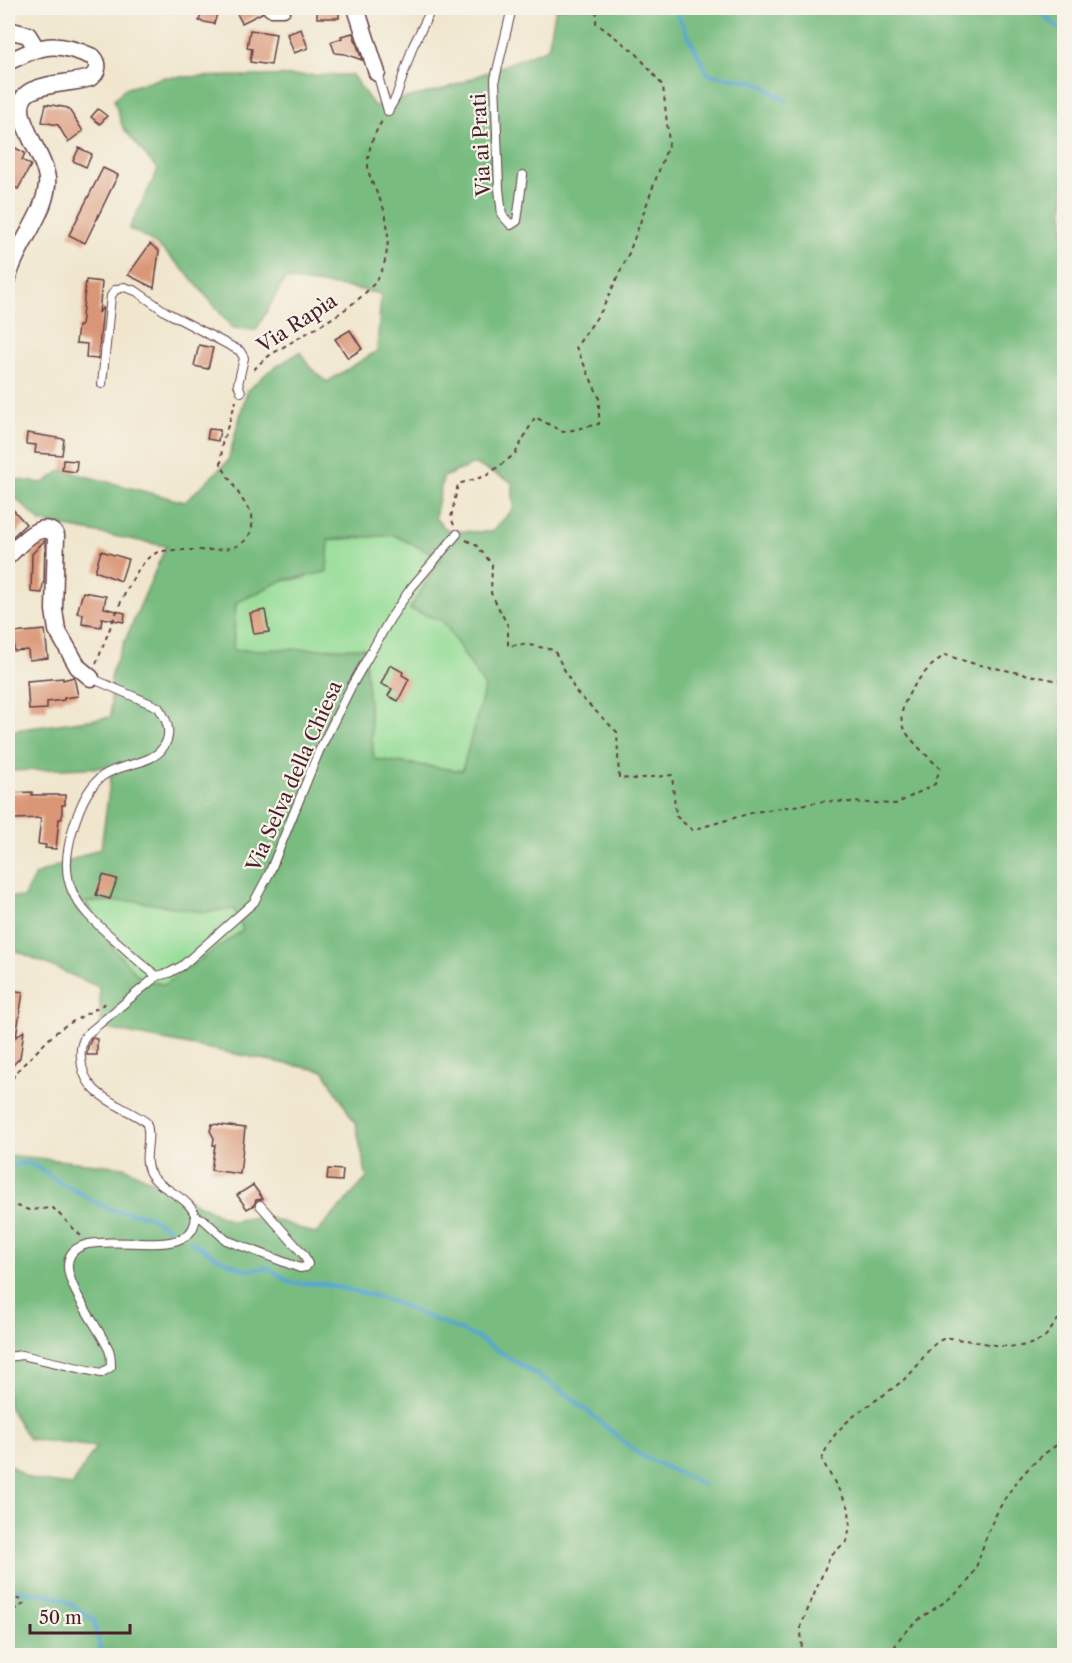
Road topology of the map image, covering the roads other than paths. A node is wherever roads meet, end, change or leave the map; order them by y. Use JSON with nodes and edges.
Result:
{"nodes":[{"id":1,"x":271,"y":8,"type":"edge"},
{"id":2,"x":283,"y":8,"type":"edge"},
{"id":3,"x":356,"y":8,"type":"edge"},
{"id":4,"x":432,"y":8,"type":"edge"},
{"id":5,"x":512,"y":8,"type":"edge"},
{"id":6,"x":8,"y":30,"type":"edge"},
{"id":7,"x":36,"y":48,"type":"junction"},
{"id":8,"x":8,"y":63,"type":"edge"},
{"id":9,"x":377,"y":73,"type":"joint"},
{"id":10,"x":523,"y":175,"type":"dead end"},
{"id":11,"x":8,"y":277,"type":"edge"},
{"id":12,"x":102,"y":384,"type":"dead end"},
{"id":13,"x":241,"y":392,"type":"road end"},
{"id":14,"x":457,"y":534,"type":"road end"},
{"id":15,"x":8,"y":556,"type":"edge"},
{"id":16,"x":91,"y":678,"type":"joint"},
{"id":17,"x":157,"y":976,"type":"junction"},
{"id":18,"x":260,"y":1205,"type":"dead end"},
{"id":19,"x":196,"y":1217,"type":"junction"},
{"id":20,"x":8,"y":1357,"type":"edge"}],
"edges":[{"from":1,"to":2,"type":"street"},
{"from":3,"to":9,"type":"street"},
{"from":4,"to":9,"type":"lane"},
{"from":5,"to":10,"type":"lane","name":"Via ai Prati"},
{"from":6,"to":7,"type":"street"},
{"from":7,"to":8,"type":"street"},
{"from":7,"to":11,"type":"street"},
{"from":12,"to":13,"type":"lane"},
{"from":14,"to":17,"type":"lane","name":"Via Selva della Chiesa"},
{"from":15,"to":16,"type":"street"},
{"from":16,"to":17,"type":"lane"},
{"from":17,"to":19,"type":"lane","name":"Via Selva della Chiesa"},
{"from":18,"to":19,"type":"lane"},
{"from":19,"to":20,"type":"lane"}]}
